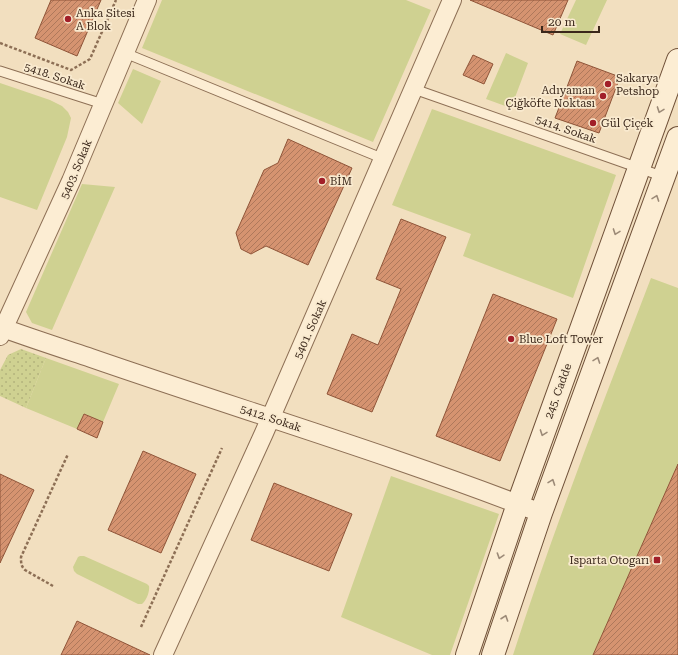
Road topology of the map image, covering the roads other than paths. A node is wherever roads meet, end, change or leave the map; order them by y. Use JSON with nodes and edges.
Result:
{"nodes":[{"id":1,"x":147,"y":0,"type":"edge"},
{"id":2,"x":447,"y":2,"type":"edge"},
{"id":3,"x":125,"y":53,"type":"junction"},
{"id":4,"x":678,"y":60,"type":"edge"},
{"id":5,"x":0,"y":71,"type":"edge"},
{"id":6,"x":414,"y":89,"type":"junction"},
{"id":7,"x":103,"y":104,"type":"junction"},
{"id":8,"x":678,"y":138,"type":"edge"},
{"id":9,"x":384,"y":159,"type":"junction"},
{"id":10,"x":639,"y":168,"type":"junction"},
{"id":11,"x":664,"y":177,"type":"junction"},
{"id":12,"x":1,"y":330,"type":"edge"},
{"id":13,"x":271,"y":418,"type":"junction"},
{"id":14,"x":518,"y":504,"type":"junction"},
{"id":15,"x":541,"y":513,"type":"junction"},
{"id":16,"x":163,"y":655,"type":"edge"},
{"id":17,"x":467,"y":655,"type":"edge"},
{"id":18,"x":493,"y":655,"type":"edge"}],
"edges":[{"from":1,"to":3,"type":"street","name":"5403. Sokak"},
{"from":2,"to":6,"type":"street","name":"5401. Sokak"},
{"from":3,"to":7,"type":"street","name":"5403. Sokak"},
{"from":3,"to":9,"type":"lane"},
{"from":4,"to":10,"type":"street","name":"245. Cadde","one_way":true},
{"from":5,"to":7,"type":"lane","name":"5418. Sokak"},
{"from":6,"to":9,"type":"street","name":"5401. Sokak"},
{"from":6,"to":10,"type":"lane","name":"5414. Sokak"},
{"from":7,"to":12,"type":"street","name":"5403. Sokak"},
{"from":8,"to":11,"type":"street"},
{"from":9,"to":13,"type":"street","name":"5401. Sokak"},
{"from":10,"to":11,"type":"lane","name":"5414. Sokak"},
{"from":10,"to":14,"type":"street","name":"245. Cadde","one_way":true},
{"from":15,"to":11,"type":"street","one_way":true},
{"from":12,"to":13,"type":"street","name":"5412. Sokak"},
{"from":13,"to":14,"type":"street","name":"5412. Sokak"},
{"from":13,"to":16,"type":"street","name":"5401. Sokak"},
{"from":14,"to":15,"type":"street","name":"5412. Sokak"},
{"from":14,"to":17,"type":"street","name":"245. Cadde","one_way":true},
{"from":18,"to":15,"type":"street","one_way":true}]}
